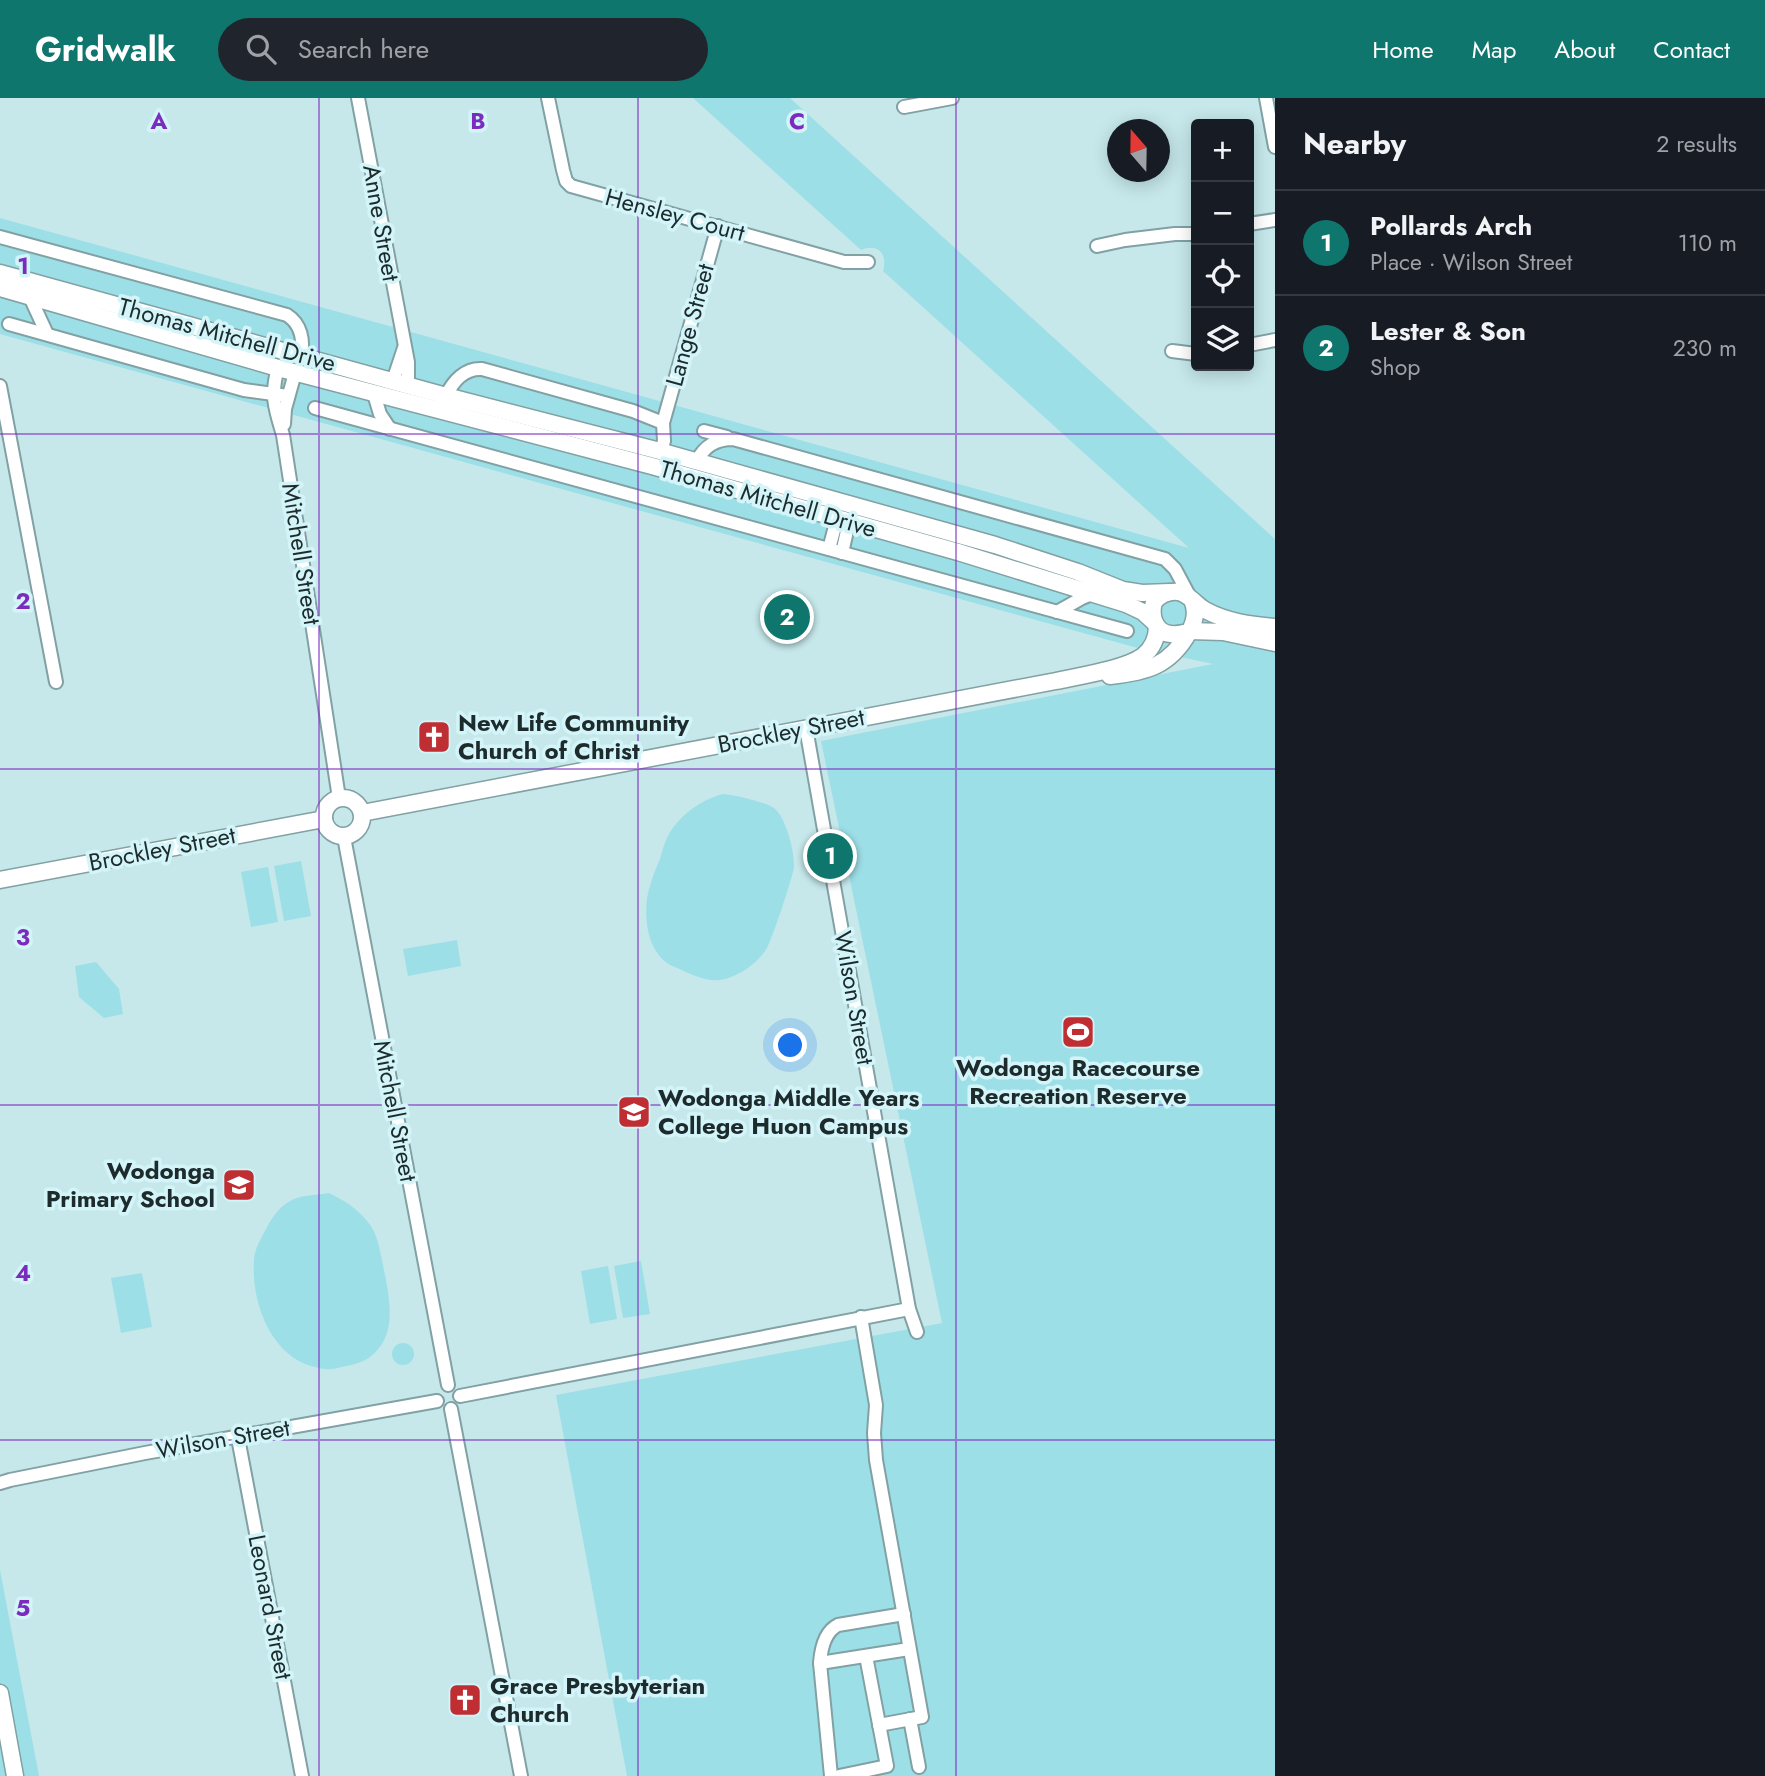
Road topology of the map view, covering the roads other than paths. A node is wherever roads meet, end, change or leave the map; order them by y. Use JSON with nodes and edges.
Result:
{"nodes":[{"id":1,"x":358,"y":98,"type":"edge"},
{"id":2,"x":548,"y":98,"type":"edge"},
{"id":3,"x":952,"y":98,"type":"edge"},
{"id":4,"x":1266,"y":98,"type":"edge"},
{"id":5,"x":904,"y":107,"type":"dead end"},
{"id":6,"x":1275,"y":147,"type":"edge"},
{"id":7,"x":1275,"y":219,"type":"edge"},
{"id":8,"x":1254,"y":223,"type":"edge"},
{"id":9,"x":718,"y":226,"type":"junction"},
{"id":10,"x":1191,"y":234,"type":"edge"},
{"id":11,"x":0,"y":237,"type":"edge"},
{"id":12,"x":1097,"y":246,"type":"dead end"},
{"id":13,"x":868,"y":262,"type":"dead end"},
{"id":14,"x":0,"y":273,"type":"edge"},
{"id":15,"x":0,"y":288,"type":"edge"},
{"id":16,"x":53,"y":295,"type":"junction"},
{"id":17,"x":30,"y":296,"type":"junction"},
{"id":18,"x":9,"y":324,"type":"dead end"},
{"id":19,"x":47,"y":334,"type":"junction"},
{"id":20,"x":1275,"y":340,"type":"edge"},
{"id":21,"x":1254,"y":344,"type":"edge"},
{"id":22,"x":1172,"y":351,"type":"dead end"},
{"id":23,"x":1191,"y":353,"type":"edge"},
{"id":24,"x":301,"y":356,"type":"junction"},
{"id":25,"x":278,"y":368,"type":"junction"},
{"id":26,"x":295,"y":373,"type":"junction"},
{"id":27,"x":400,"y":383,"type":"junction"},
{"id":28,"x":0,"y":386,"type":"edge"},
{"id":29,"x":273,"y":394,"type":"junction"},
{"id":30,"x":374,"y":394,"type":"junction"},
{"id":31,"x":446,"y":396,"type":"junction"},
{"id":32,"x":288,"y":397,"type":"junction"},
{"id":33,"x":395,"y":400,"type":"junction"},
{"id":34,"x":314,"y":408,"type":"dead end"},
{"id":35,"x":441,"y":412,"type":"junction"},
{"id":36,"x":663,"y":423,"type":"junction"},
{"id":37,"x":390,"y":429,"type":"junction"},
{"id":38,"x":704,"y":431,"type":"dead end"},
{"id":39,"x":283,"y":435,"type":"junction"},
{"id":40,"x":733,"y":439,"type":"junction"},
{"id":41,"x":656,"y":450,"type":"junction"},
{"id":42,"x":697,"y":461,"type":"junction"},
{"id":43,"x":652,"y":466,"type":"junction"},
{"id":44,"x":705,"y":481,"type":"junction"},
{"id":45,"x":847,"y":503,"type":"junction"},
{"id":46,"x":843,"y":520,"type":"junction"},
{"id":47,"x":829,"y":549,"type":"junction"},
{"id":48,"x":842,"y":552,"type":"junction"},
{"id":49,"x":1170,"y":592,"type":"junction"},
{"id":50,"x":1092,"y":594,"type":"junction"},
{"id":51,"x":1191,"y":599,"type":"junction"},
{"id":52,"x":1057,"y":612,"type":"junction"},
{"id":53,"x":1156,"y":625,"type":"junction"},
{"id":54,"x":1275,"y":627,"type":"edge"},
{"id":55,"x":1127,"y":631,"type":"dead end"},
{"id":56,"x":1189,"y":631,"type":"junction"},
{"id":57,"x":1275,"y":643,"type":"edge"},
{"id":58,"x":1056,"y":681,"type":"junction"},
{"id":59,"x":56,"y":682,"type":"dead end"},
{"id":60,"x":806,"y":728,"type":"junction"},
{"id":61,"x":339,"y":798,"type":"junction"},
{"id":62,"x":362,"y":813,"type":"junction"},
{"id":63,"x":324,"y":818,"type":"junction"},
{"id":64,"x":344,"y":837,"type":"junction"},
{"id":65,"x":0,"y":880,"type":"edge"},
{"id":66,"x":909,"y":1309,"type":"junction"},
{"id":67,"x":861,"y":1317,"type":"junction"},
{"id":68,"x":917,"y":1332,"type":"dead end"},
{"id":69,"x":448,"y":1385,"type":"junction"},
{"id":70,"x":460,"y":1396,"type":"junction"},
{"id":71,"x":437,"y":1401,"type":"junction"},
{"id":72,"x":452,"y":1409,"type":"junction"},
{"id":73,"x":238,"y":1437,"type":"junction"},
{"id":74,"x":3,"y":1481,"type":"edge"},
{"id":75,"x":904,"y":1614,"type":"junction"},
{"id":76,"x":909,"y":1648,"type":"junction"},
{"id":77,"x":866,"y":1656,"type":"junction"},
{"id":78,"x":820,"y":1663,"type":"junction"},
{"id":79,"x":0,"y":1693,"type":"edge"},
{"id":80,"x":910,"y":1719,"type":"junction"},
{"id":81,"x":879,"y":1725,"type":"junction"},
{"id":82,"x":919,"y":1767,"type":"dead end"},
{"id":83,"x":15,"y":1776,"type":"edge"},
{"id":84,"x":302,"y":1776,"type":"edge"},
{"id":85,"x":521,"y":1776,"type":"edge"},
{"id":86,"x":831,"y":1776,"type":"edge"},
{"id":87,"x":839,"y":1776,"type":"edge"}],
"edges":[{"from":1,"to":27,"type":"street","name":"Anne Street"},
{"from":2,"to":9,"type":"street","name":"Hensley Court"},
{"from":3,"to":5,"type":"street"},
{"from":4,"to":6,"type":"street"},
{"from":7,"to":8,"type":"street"},
{"from":9,"to":13,"type":"street","name":"Hensley Court"},
{"from":9,"to":36,"type":"street","name":"Lange Street"},
{"from":10,"to":12,"type":"street"},
{"from":11,"to":24,"type":"street","name":"Thomas Mitchell Drive"},
{"from":14,"to":16,"type":"main road","name":"Thomas Mitchell Drive"},
{"from":15,"to":17,"type":"main road","name":"Thomas Mitchell Drive"},
{"from":16,"to":17,"type":"main road","name":"Thomas Mitchell Drive"},
{"from":16,"to":24,"type":"main road","name":"Thomas Mitchell Drive"},
{"from":16,"to":25,"type":"main road","name":"Thomas Mitchell Drive"},
{"from":17,"to":19,"type":"street"},
{"from":18,"to":19,"type":"street","name":"Thomas Mitchell Drive"},
{"from":19,"to":29,"type":"street","name":"Thomas Mitchell Drive"},
{"from":20,"to":21,"type":"street"},
{"from":22,"to":23,"type":"street"},
{"from":24,"to":25,"type":"main road"},
{"from":24,"to":26,"type":"main road"},
{"from":24,"to":27,"type":"main road","name":"Thomas Mitchell Drive"},
{"from":25,"to":26,"type":"main road","name":"Thomas Mitchell Drive"},
{"from":25,"to":29,"type":"street","name":"Mitchell Street"},
{"from":26,"to":30,"type":"main road","name":"Thomas Mitchell Drive"},
{"from":26,"to":32,"type":"street","name":"Mitchell Street"},
{"from":27,"to":31,"type":"main road","name":"Thomas Mitchell Drive"},
{"from":27,"to":33,"type":"main road"},
{"from":28,"to":59,"type":"street"},
{"from":29,"to":32,"type":"street","name":"Thomas Mitchell Drive"},
{"from":29,"to":39,"type":"street","name":"Mitchell Street"},
{"from":30,"to":33,"type":"main road","name":"Thomas Mitchell Drive"},
{"from":30,"to":37,"type":"street"},
{"from":31,"to":35,"type":"main road"},
{"from":31,"to":36,"type":"street","name":"Thomas Mitchell Drive"},
{"from":31,"to":41,"type":"main road","name":"Thomas Mitchell Drive"},
{"from":32,"to":39,"type":"street","name":"Mitchell Street"},
{"from":33,"to":35,"type":"main road","name":"Thomas Mitchell Drive"},
{"from":34,"to":37,"type":"street","name":"Thomas Mitchell Drive"},
{"from":35,"to":43,"type":"main road","name":"Thomas Mitchell Drive"},
{"from":36,"to":41,"type":"street","name":"Lange Street"},
{"from":37,"to":47,"type":"street","name":"Thomas Mitchell Drive"},
{"from":38,"to":40,"type":"street"},
{"from":39,"to":61,"type":"street","name":"Mitchell Street"},
{"from":40,"to":42,"type":"street","name":"Thomas Mitchell Drive"},
{"from":40,"to":51,"type":"street","name":"Thomas Mitchell Drive"},
{"from":41,"to":42,"type":"main road","name":"Thomas Mitchell Drive"},
{"from":41,"to":43,"type":"main road"},
{"from":42,"to":44,"type":"main road"},
{"from":42,"to":45,"type":"main road","name":"Thomas Mitchell Drive"},
{"from":43,"to":44,"type":"main road","name":"Thomas Mitchell Drive"},
{"from":44,"to":46,"type":"main road","name":"Thomas Mitchell Drive"},
{"from":45,"to":46,"type":"main road"},
{"from":45,"to":49,"type":"main road","name":"Thomas Mitchell Drive"},
{"from":46,"to":47,"type":"street"},
{"from":46,"to":48,"type":"street"},
{"from":46,"to":50,"type":"main road","name":"Thomas Mitchell Drive"},
{"from":47,"to":48,"type":"street","name":"Thomas Mitchell Drive"},
{"from":48,"to":52,"type":"street","name":"Thomas Mitchell Drive"},
{"from":49,"to":51,"type":"main road"},
{"from":49,"to":53,"type":"main road"},
{"from":50,"to":52,"type":"street"},
{"from":50,"to":53,"type":"main road","name":"Thomas Mitchell Drive"},
{"from":51,"to":54,"type":"main road"},
{"from":51,"to":56,"type":"main road"},
{"from":52,"to":55,"type":"street","name":"Thomas Mitchell Drive"},
{"from":53,"to":56,"type":"main road"},
{"from":53,"to":58,"type":"main road","name":"Brockley Street"},
{"from":56,"to":57,"type":"main road"},
{"from":56,"to":58,"type":"main road","name":"Brockley Street"},
{"from":58,"to":60,"type":"main road","name":"Brockley Street"},
{"from":60,"to":62,"type":"main road","name":"Brockley Street"},
{"from":60,"to":66,"type":"street","name":"Wilson Street"},
{"from":61,"to":62,"type":"main road"},
{"from":61,"to":63,"type":"main road"},
{"from":62,"to":64,"type":"main road"},
{"from":63,"to":64,"type":"main road"},
{"from":63,"to":65,"type":"main road","name":"Brockley Street"},
{"from":64,"to":69,"type":"street","name":"Mitchell Street"},
{"from":66,"to":67,"type":"street"},
{"from":66,"to":68,"type":"street","name":"Wilson Street"},
{"from":67,"to":70,"type":"street"},
{"from":67,"to":75,"type":"street"},
{"from":69,"to":70,"type":"street"},
{"from":69,"to":71,"type":"street"},
{"from":70,"to":72,"type":"street"},
{"from":71,"to":72,"type":"street"},
{"from":71,"to":73,"type":"street","name":"Wilson Street"},
{"from":72,"to":85,"type":"street"},
{"from":73,"to":74,"type":"street","name":"Wilson Street"},
{"from":73,"to":84,"type":"street","name":"Leonard Street"},
{"from":75,"to":76,"type":"street"},
{"from":75,"to":78,"type":"street"},
{"from":76,"to":77,"type":"street"},
{"from":76,"to":80,"type":"street"},
{"from":77,"to":78,"type":"street"},
{"from":77,"to":81,"type":"street"},
{"from":78,"to":86,"type":"street"},
{"from":79,"to":83,"type":"main road"},
{"from":80,"to":81,"type":"street"},
{"from":80,"to":82,"type":"street"},
{"from":81,"to":87,"type":"street"}]}
